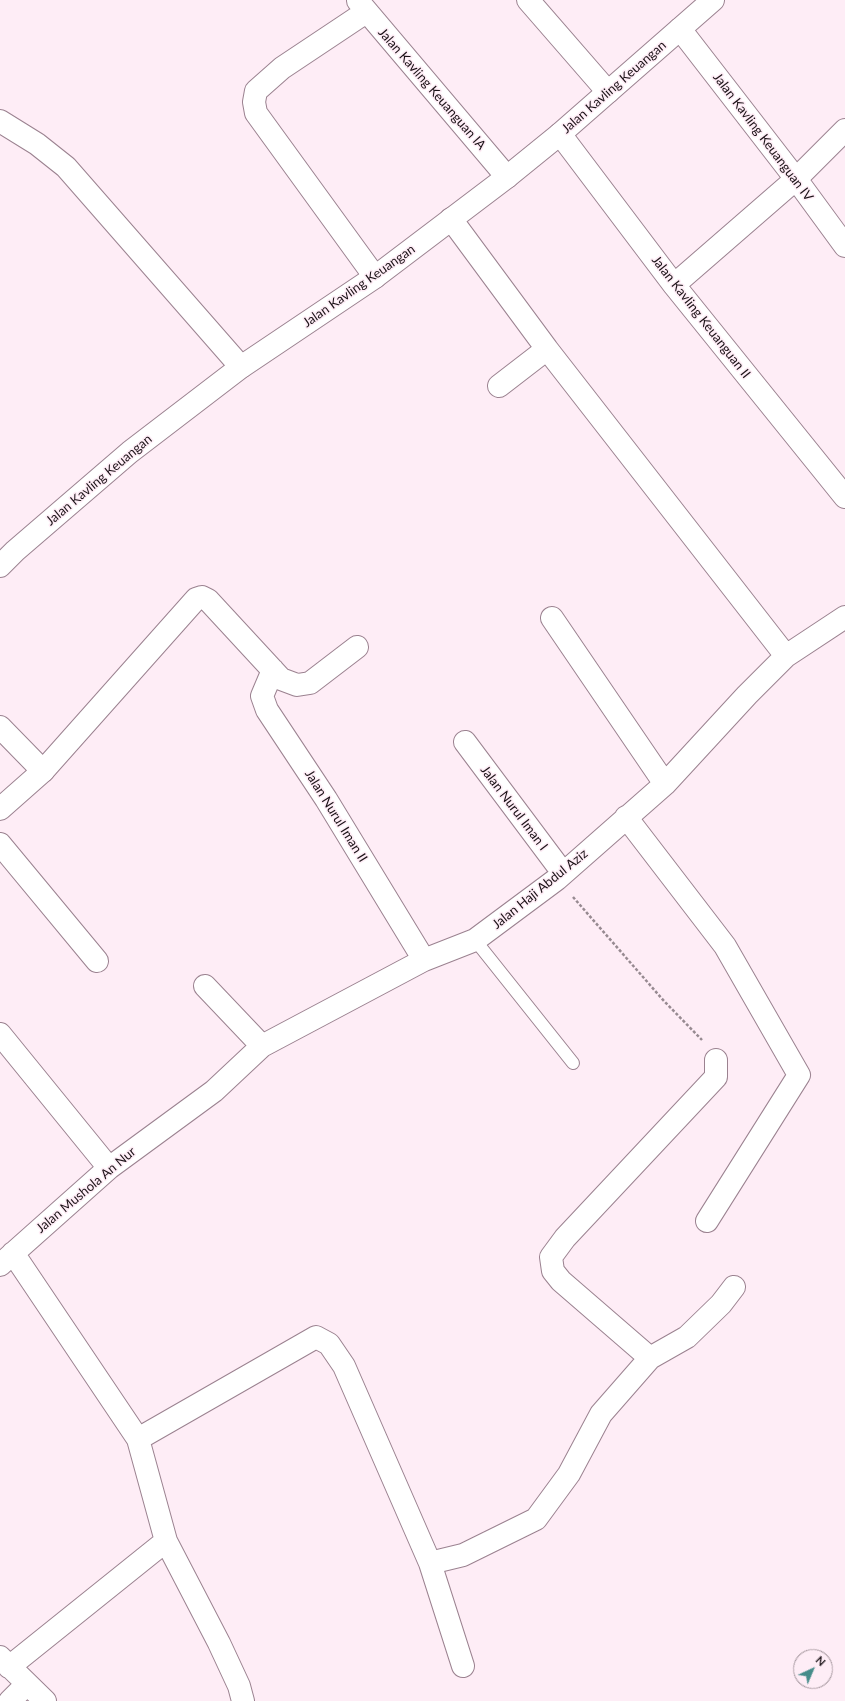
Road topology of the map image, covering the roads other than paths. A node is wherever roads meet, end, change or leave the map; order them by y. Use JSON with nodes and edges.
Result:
{"nodes":[{"id":1,"x":528,"y":0,"type":"edge"},
{"id":2,"x":703,"y":3,"type":"edge"},
{"id":3,"x":361,"y":6,"type":"edge"},
{"id":4,"x":680,"y":29,"type":"junction"},
{"id":5,"x":608,"y":92,"type":"junction"},
{"id":6,"x":0,"y":121,"type":"edge"},
{"id":7,"x":845,"y":130,"type":"edge"},
{"id":8,"x":560,"y":134,"type":"junction"},
{"id":9,"x":507,"y":177,"type":"junction"},
{"id":10,"x":796,"y":179,"type":"junction"},
{"id":11,"x":451,"y":219,"type":"junction"},
{"id":12,"x":845,"y":246,"type":"edge"},
{"id":13,"x":375,"y":277,"type":"junction"},
{"id":14,"x":674,"y":285,"type":"junction"},
{"id":15,"x":547,"y":349,"type":"junction"},
{"id":16,"x":241,"y":367,"type":"junction"},
{"id":17,"x":499,"y":386,"type":"dead end"},
{"id":18,"x":845,"y":497,"type":"edge"},
{"id":19,"x":0,"y":566,"type":"edge"},
{"id":20,"x":845,"y":616,"type":"edge"},
{"id":21,"x":552,"y":618,"type":"dead end"},
{"id":22,"x":357,"y":647,"type":"dead end"},
{"id":23,"x":786,"y":656,"type":"junction"},
{"id":24,"x":273,"y":670,"type":"junction"},
{"id":25,"x":0,"y":727,"type":"edge"},
{"id":26,"x":465,"y":742,"type":"dead end"},
{"id":27,"x":43,"y":771,"type":"junction"},
{"id":28,"x":665,"y":784,"type":"junction"},
{"id":29,"x":0,"y":809,"type":"edge"},
{"id":30,"x":626,"y":817,"type":"junction"},
{"id":31,"x":0,"y":844,"type":"edge"},
{"id":32,"x":560,"y":876,"type":"junction"},
{"id":33,"x":475,"y":940,"type":"junction"},
{"id":34,"x":424,"y":960,"type":"junction"},
{"id":35,"x":97,"y":961,"type":"dead end"},
{"id":36,"x":205,"y":986,"type":"dead end"},
{"id":37,"x":0,"y":1034,"type":"edge"},
{"id":38,"x":262,"y":1046,"type":"junction"},
{"id":39,"x":716,"y":1060,"type":"road end"},
{"id":40,"x":573,"y":1063,"type":"dead end"},
{"id":41,"x":214,"y":1091,"type":"joint"},
{"id":42,"x":109,"y":1168,"type":"junction"},
{"id":43,"x":707,"y":1221,"type":"dead end"},
{"id":44,"x":6,"y":1259,"type":"edge"},
{"id":45,"x":734,"y":1287,"type":"dead end"},
{"id":46,"x":650,"y":1358,"type":"junction"},
{"id":47,"x":138,"y":1439,"type":"junction"},
{"id":48,"x":166,"y":1541,"type":"junction"},
{"id":49,"x":430,"y":1563,"type":"junction"},
{"id":50,"x":5,"y":1662,"type":"edge"},
{"id":51,"x":463,"y":1666,"type":"dead end"},
{"id":52,"x":27,"y":1684,"type":"junction"},
{"id":53,"x":10,"y":1701,"type":"edge"},
{"id":54,"x":45,"y":1701,"type":"edge"},
{"id":55,"x":243,"y":1701,"type":"edge"}],
"edges":[{"from":1,"to":5,"type":"street"},
{"from":2,"to":4,"type":"street","name":"Jalan Kavling Keuangan"},
{"from":3,"to":9,"type":"street","name":"Jalan Kavling Keuanguan IA"},
{"from":3,"to":13,"type":"street"},
{"from":4,"to":5,"type":"street","name":"Jalan Kavling Keuangan"},
{"from":4,"to":10,"type":"street","name":"Jalan Kavling Keuanguan IV"},
{"from":5,"to":8,"type":"street","name":"Jalan Kavling Keuangan"},
{"from":6,"to":16,"type":"street"},
{"from":7,"to":10,"type":"street"},
{"from":8,"to":9,"type":"street","name":"Jalan Kavling Keuangan"},
{"from":8,"to":14,"type":"street","name":"Jalan Kavling Keuanguan II"},
{"from":9,"to":11,"type":"street","name":"Jalan Kavling Keuangan"},
{"from":10,"to":12,"type":"street","name":"Jalan Kavling Keuanguan IV"},
{"from":10,"to":14,"type":"street"},
{"from":11,"to":13,"type":"street","name":"Jalan Kavling Keuangan"},
{"from":11,"to":15,"type":"street"},
{"from":13,"to":16,"type":"street","name":"Jalan Kavling Keuangan"},
{"from":14,"to":18,"type":"street","name":"Jalan Kavling Keuanguan II"},
{"from":15,"to":17,"type":"street"},
{"from":15,"to":23,"type":"street"},
{"from":16,"to":19,"type":"street","name":"Jalan Kavling Keuangan"},
{"from":20,"to":23,"type":"street","name":"Jalan Haji Abdul Aziz"},
{"from":21,"to":28,"type":"street"},
{"from":22,"to":24,"type":"street"},
{"from":23,"to":28,"type":"street","name":"Jalan Haji Abdul Aziz"},
{"from":24,"to":27,"type":"street"},
{"from":24,"to":34,"type":"street","name":"Jalan Nurul Iman II"},
{"from":25,"to":27,"type":"street"},
{"from":26,"to":32,"type":"street","name":"Jalan Nurul Iman I"},
{"from":27,"to":29,"type":"street"},
{"from":28,"to":30,"type":"street","name":"Jalan Haji Abdul Aziz"},
{"from":30,"to":32,"type":"street","name":"Jalan Haji Abdul Aziz"},
{"from":30,"to":43,"type":"street"},
{"from":31,"to":35,"type":"street"},
{"from":32,"to":33,"type":"street","name":"Jalan Haji Abdul Aziz"},
{"from":33,"to":34,"type":"street","name":"Jalan Haji Abdul Aziz"},
{"from":33,"to":40,"type":"lane"},
{"from":34,"to":38,"type":"street","name":"Jalan Haji Abdul Aziz"},
{"from":36,"to":38,"type":"street"},
{"from":37,"to":42,"type":"street"},
{"from":38,"to":41,"type":"street","name":"Jalan Haji Abdul Aziz"},
{"from":39,"to":46,"type":"street"},
{"from":41,"to":42,"type":"street","name":"Jalan Mushola An Nur"},
{"from":42,"to":44,"type":"street","name":"Jalan Mushola An Nur"},
{"from":44,"to":47,"type":"street"},
{"from":45,"to":46,"type":"street"},
{"from":46,"to":49,"type":"street"},
{"from":47,"to":48,"type":"street"},
{"from":47,"to":49,"type":"street"},
{"from":48,"to":50,"type":"street"},
{"from":48,"to":55,"type":"street"},
{"from":49,"to":51,"type":"street"},
{"from":50,"to":52,"type":"street"},
{"from":52,"to":53,"type":"street"},
{"from":52,"to":54,"type":"street"}]}
